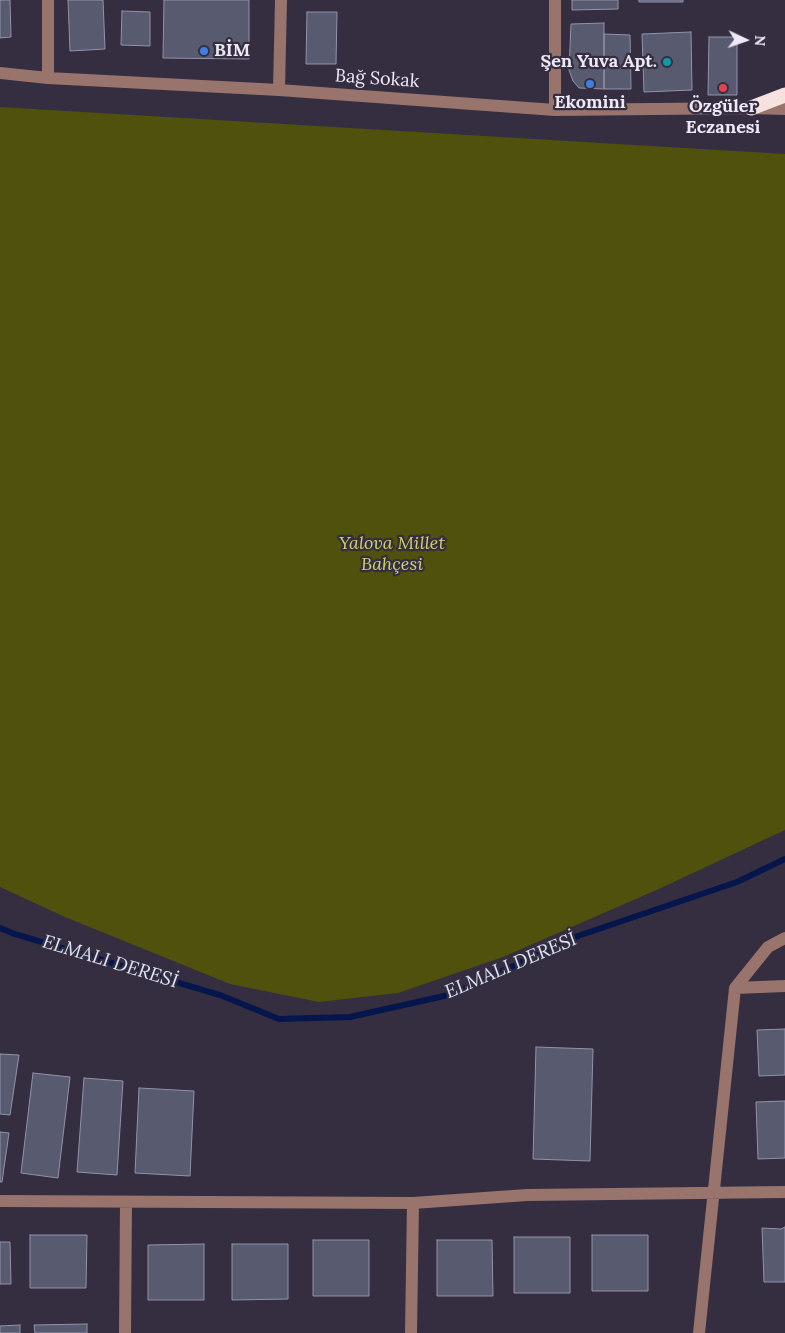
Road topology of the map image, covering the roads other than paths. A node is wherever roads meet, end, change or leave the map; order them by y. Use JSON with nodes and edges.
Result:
{"nodes":[{"id":1,"x":48,"y":0,"type":"edge"},
{"id":2,"x":281,"y":0,"type":"edge"},
{"id":3,"x":555,"y":0,"type":"edge"},
{"id":4,"x":0,"y":74,"type":"edge"},
{"id":5,"x":48,"y":78,"type":"junction"},
{"id":6,"x":279,"y":90,"type":"junction"},
{"id":7,"x":785,"y":95,"type":"edge"},
{"id":8,"x":751,"y":108,"type":"junction"},
{"id":9,"x":785,"y":109,"type":"edge"},
{"id":10,"x":554,"y":110,"type":"junction"},
{"id":11,"x":785,"y":113,"type":"edge"},
{"id":12,"x":785,"y":938,"type":"edge"},
{"id":13,"x":785,"y":986,"type":"edge"},
{"id":14,"x":735,"y":988,"type":"junction"},
{"id":15,"x":785,"y":1192,"type":"edge"},
{"id":16,"x":713,"y":1193,"type":"junction"},
{"id":17,"x":0,"y":1201,"type":"edge"},
{"id":18,"x":126,"y":1202,"type":"junction"},
{"id":19,"x":413,"y":1203,"type":"junction"},
{"id":20,"x":125,"y":1333,"type":"edge"},
{"id":21,"x":411,"y":1333,"type":"edge"},
{"id":22,"x":699,"y":1333,"type":"edge"}],
"edges":[{"from":1,"to":5,"type":"street"},
{"from":2,"to":6,"type":"street"},
{"from":3,"to":10,"type":"street"},
{"from":4,"to":5,"type":"street","name":"Bağ Sokak"},
{"from":5,"to":6,"type":"street","name":"Bağ Sokak"},
{"from":6,"to":10,"type":"street","name":"Bağ Sokak"},
{"from":7,"to":8,"type":"highway"},
{"from":8,"to":9,"type":"street"},
{"from":8,"to":10,"type":"street","name":"Bağ Sokak"},
{"from":8,"to":11,"type":"street"},
{"from":12,"to":14,"type":"street"},
{"from":13,"to":14,"type":"street"},
{"from":14,"to":16,"type":"street"},
{"from":15,"to":16,"type":"street"},
{"from":16,"to":19,"type":"street"},
{"from":16,"to":22,"type":"street"},
{"from":17,"to":18,"type":"street"},
{"from":18,"to":19,"type":"street"},
{"from":18,"to":20,"type":"street"},
{"from":19,"to":21,"type":"street"}]}
